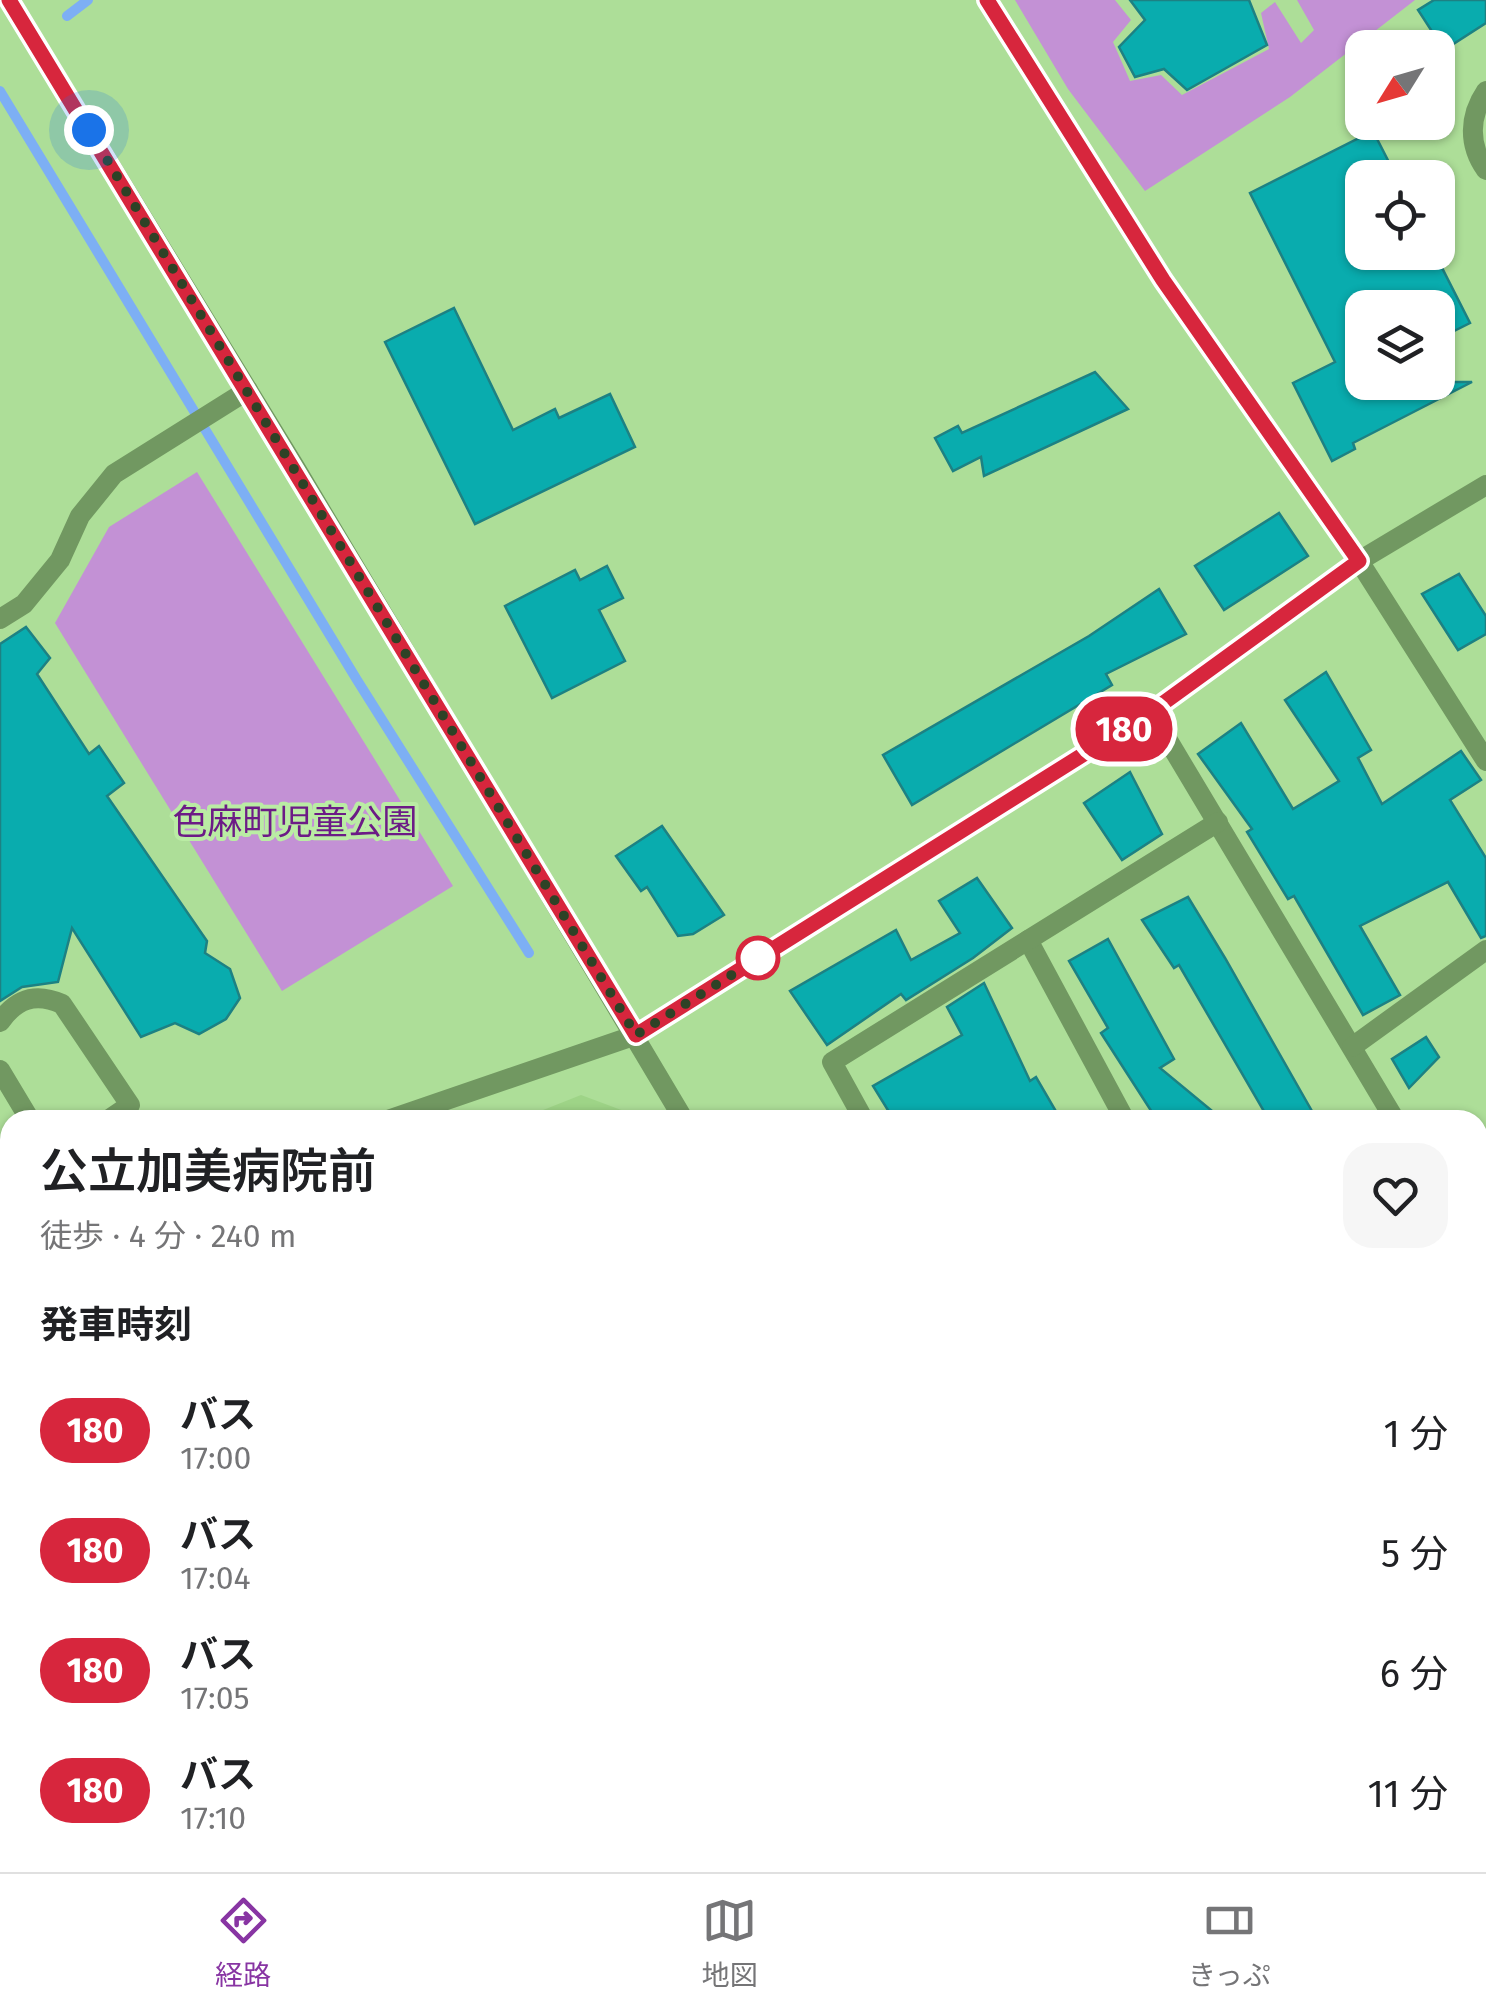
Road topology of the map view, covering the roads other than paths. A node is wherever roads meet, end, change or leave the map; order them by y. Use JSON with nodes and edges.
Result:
{"nodes":[{"id":1,"x":9,"y":0,"type":"edge"},
{"id":2,"x":987,"y":0,"type":"edge"},
{"id":3,"x":1486,"y":90,"type":"edge"},
{"id":4,"x":1486,"y":170,"type":"edge"},
{"id":5,"x":248,"y":390,"type":"junction"},
{"id":6,"x":1486,"y":485,"type":"edge"},
{"id":7,"x":1359,"y":561,"type":"junction"},
{"id":8,"x":0,"y":619,"type":"edge"},
{"id":9,"x":1151,"y":712,"type":"junction"},
{"id":10,"x":1486,"y":761,"type":"edge"},
{"id":11,"x":1218,"y":822,"type":"junction"},
{"id":12,"x":1028,"y":940,"type":"junction"},
{"id":13,"x":1486,"y":950,"type":"edge"},
{"id":14,"x":0,"y":1022,"type":"edge"},
{"id":15,"x":636,"y":1035,"type":"junction"},
{"id":16,"x":1352,"y":1047,"type":"junction"},
{"id":17,"x":0,"y":1070,"type":"edge"},
{"id":18,"x":24,"y":1110,"type":"edge"},
{"id":19,"x":123,"y":1110,"type":"edge"},
{"id":20,"x":417,"y":1110,"type":"edge"},
{"id":21,"x":678,"y":1110,"type":"edge"},
{"id":22,"x":858,"y":1110,"type":"edge"},
{"id":23,"x":1120,"y":1110,"type":"edge"},
{"id":24,"x":1389,"y":1110,"type":"edge"}],
"edges":[{"from":1,"to":5,"type":"street"},
{"from":2,"to":7,"type":"street"},
{"from":3,"to":4,"type":"street"},
{"from":5,"to":8,"type":"street"},
{"from":5,"to":15,"type":"street"},
{"from":6,"to":7,"type":"street"},
{"from":7,"to":9,"type":"street"},
{"from":7,"to":10,"type":"street"},
{"from":9,"to":11,"type":"street"},
{"from":9,"to":15,"type":"street"},
{"from":11,"to":12,"type":"street"},
{"from":11,"to":16,"type":"street"},
{"from":12,"to":22,"type":"street"},
{"from":12,"to":23,"type":"street"},
{"from":13,"to":16,"type":"street"},
{"from":14,"to":19,"type":"street"},
{"from":15,"to":20,"type":"street"},
{"from":15,"to":21,"type":"street"},
{"from":16,"to":24,"type":"street"},
{"from":17,"to":18,"type":"street"}]}
